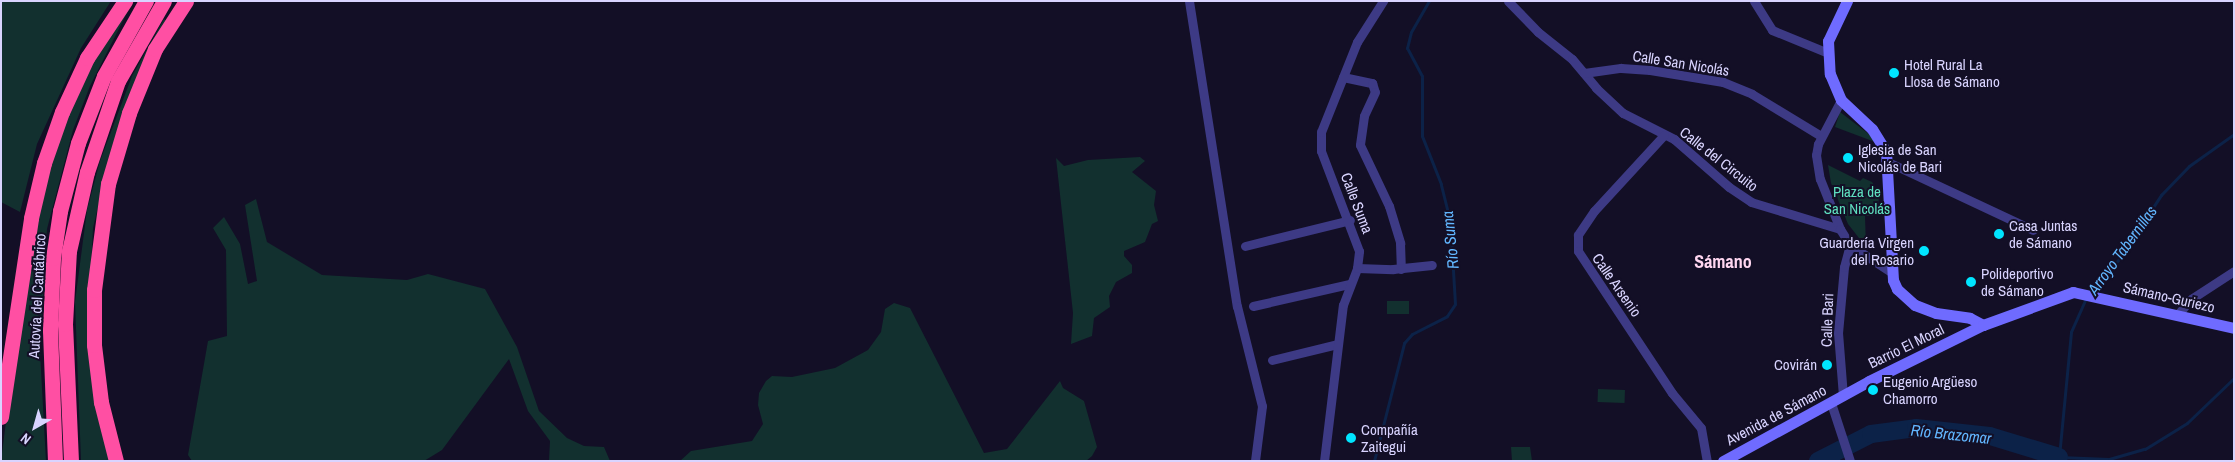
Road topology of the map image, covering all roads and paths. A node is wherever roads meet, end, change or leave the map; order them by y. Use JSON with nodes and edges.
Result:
{"nodes":[{"id":1,"x":125,"y":1,"type":"edge"},
{"id":2,"x":146,"y":1,"type":"edge"},
{"id":3,"x":164,"y":1,"type":"edge"},
{"id":4,"x":186,"y":1,"type":"edge"},
{"id":5,"x":1189,"y":1,"type":"edge"},
{"id":6,"x":1384,"y":1,"type":"edge"},
{"id":7,"x":1508,"y":1,"type":"edge"},
{"id":8,"x":1754,"y":1,"type":"edge"},
{"id":9,"x":1847,"y":1,"type":"edge"},
{"id":10,"x":1828,"y":52,"type":"junction"},
{"id":11,"x":1584,"y":73,"type":"junction"},
{"id":12,"x":1343,"y":77,"type":"junction"},
{"id":13,"x":1841,"y":100,"type":"junction"},
{"id":14,"x":1664,"y":135,"type":"junction"},
{"id":15,"x":1821,"y":136,"type":"junction"},
{"id":16,"x":1888,"y":162,"type":"junction"},
{"id":17,"x":1350,"y":220,"type":"junction"},
{"id":18,"x":1840,"y":229,"type":"junction"},
{"id":19,"x":2033,"y":230,"type":"dead end"},
{"id":20,"x":1850,"y":245,"type":"junction"},
{"id":21,"x":1245,"y":246,"type":"dead end"},
{"id":22,"x":1432,"y":265,"type":"dead end"},
{"id":23,"x":1358,"y":268,"type":"junction"},
{"id":24,"x":1401,"y":269,"type":"junction"},
{"id":25,"x":2234,"y":271,"type":"edge"},
{"id":26,"x":1891,"y":272,"type":"junction"},
{"id":27,"x":1349,"y":284,"type":"junction"},
{"id":28,"x":1253,"y":306,"type":"dead end"},
{"id":29,"x":2178,"y":314,"type":"junction"},
{"id":30,"x":1984,"y":325,"type":"junction"},
{"id":31,"x":2234,"y":328,"type":"edge"},
{"id":32,"x":1337,"y":344,"type":"junction"},
{"id":33,"x":1272,"y":360,"type":"dead end"},
{"id":34,"x":1843,"y":396,"type":"junction"},
{"id":35,"x":1831,"y":403,"type":"junction"},
{"id":36,"x":1,"y":417,"type":"edge"},
{"id":37,"x":55,"y":461,"type":"edge"},
{"id":38,"x":71,"y":461,"type":"edge"},
{"id":39,"x":116,"y":461,"type":"edge"},
{"id":40,"x":1255,"y":461,"type":"edge"},
{"id":41,"x":1324,"y":461,"type":"edge"},
{"id":42,"x":1707,"y":461,"type":"edge"},
{"id":43,"x":1723,"y":461,"type":"edge"},
{"id":44,"x":1850,"y":461,"type":"edge"}],
"edges":[{"from":1,"to":36,"type":"highway"},
{"from":2,"to":37,"type":"highway","name":"Autovía del Cantábrico"},
{"from":3,"to":38,"type":"highway","name":"Autovía del Cantábrico"},
{"from":4,"to":39,"type":"highway"},
{"from":5,"to":40,"type":"street"},
{"from":6,"to":12,"type":"street","name":"Calle Suma"},
{"from":7,"to":11,"type":"street","name":"Calle del Circuito"},
{"from":8,"to":10,"type":"street"},
{"from":9,"to":10,"type":"street"},
{"from":10,"to":13,"type":"street"},
{"from":11,"to":14,"type":"street","name":"Calle del Circuito"},
{"from":11,"to":15,"type":"street","name":"Calle San Nicolás"},
{"from":12,"to":17,"type":"street","name":"Calle Suma"},
{"from":12,"to":24,"type":"street"},
{"from":13,"to":15,"type":"street"},
{"from":13,"to":16,"type":"street"},
{"from":14,"to":18,"type":"street","name":"Calle del Circuito"},
{"from":14,"to":42,"type":"street","name":"Calle Arsenio"},
{"from":15,"to":18,"type":"street"},
{"from":16,"to":19,"type":"street"},
{"from":16,"to":26,"type":"street"},
{"from":17,"to":21,"type":"street"},
{"from":17,"to":23,"type":"street","name":"Calle Suma"},
{"from":18,"to":20,"type":"street"},
{"from":20,"to":26,"type":"street"},
{"from":20,"to":34,"type":"street","name":"Calle Bari"},
{"from":22,"to":24,"type":"street"},
{"from":23,"to":24,"type":"street"},
{"from":23,"to":27,"type":"street"},
{"from":25,"to":29,"type":"street"},
{"from":26,"to":30,"type":"street"},
{"from":27,"to":28,"type":"street"},
{"from":27,"to":32,"type":"street"},
{"from":29,"to":30,"type":"street","name":"Sámano-Guriezo"},
{"from":29,"to":31,"type":"street","name":"Sámano-Guriezo"},
{"from":30,"to":34,"type":"street","name":"Barrio El Moral"},
{"from":32,"to":33,"type":"street"},
{"from":32,"to":41,"type":"street"},
{"from":34,"to":35,"type":"street","name":"Avenida de Sámano"},
{"from":35,"to":43,"type":"street","name":"Avenida de Sámano"},
{"from":35,"to":44,"type":"street"}]}
